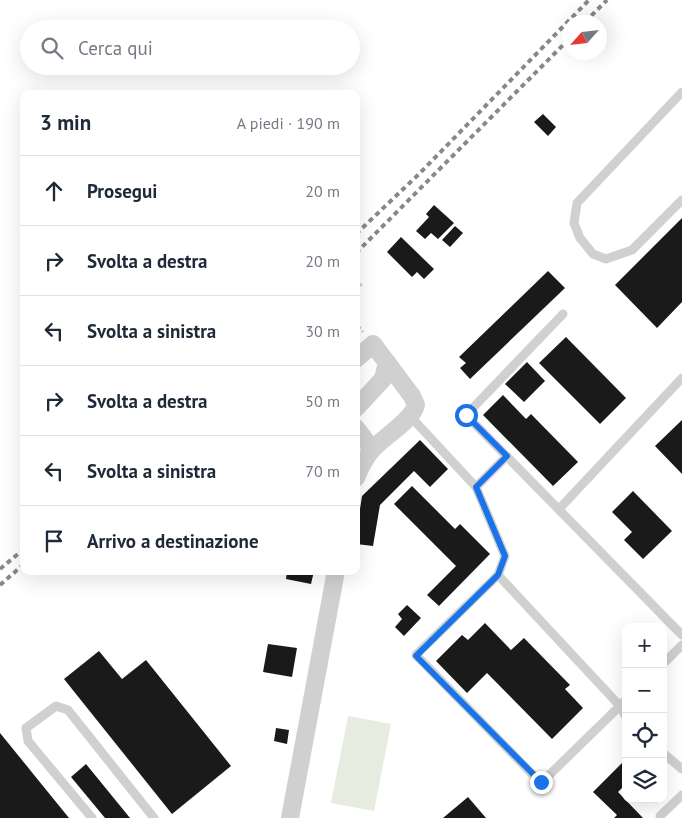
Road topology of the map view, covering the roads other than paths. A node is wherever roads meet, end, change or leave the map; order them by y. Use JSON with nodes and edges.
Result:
{"nodes":[{"id":1,"x":682,"y":92,"type":"edge"},
{"id":2,"x":682,"y":200,"type":"edge"},
{"id":3,"x":563,"y":314,"type":"dead end"},
{"id":4,"x":360,"y":356,"type":"edge"},
{"id":5,"x":386,"y":362,"type":"junction"},
{"id":6,"x":682,"y":378,"type":"edge"},
{"id":7,"x":360,"y":404,"type":"edge"},
{"id":8,"x":410,"y":416,"type":"junction"},
{"id":9,"x":360,"y":434,"type":"edge"},
{"id":10,"x":372,"y":450,"type":"junction"},
{"id":11,"x":507,"y":456,"type":"junction"},
{"id":12,"x":360,"y":467,"type":"edge"},
{"id":13,"x":476,"y":487,"type":"junction"},
{"id":14,"x":559,"y":509,"type":"junction"},
{"id":15,"x":335,"y":575,"type":"edge"},
{"id":16,"x":498,"y":575,"type":"junction"},
{"id":17,"x":682,"y":635,"type":"edge"},
{"id":18,"x":682,"y":646,"type":"edge"},
{"id":19,"x":667,"y":660,"type":"edge"},
{"id":20,"x":622,"y":702,"type":"edge"},
{"id":21,"x":622,"y":704,"type":"edge"},
{"id":22,"x":667,"y":756,"type":"edge"},
{"id":23,"x":682,"y":769,"type":"edge"},
{"id":24,"x":682,"y":795,"type":"edge"},
{"id":25,"x":660,"y":816,"type":"dead end"},
{"id":26,"x":92,"y":818,"type":"edge"},
{"id":27,"x":154,"y":818,"type":"edge"},
{"id":28,"x":290,"y":818,"type":"edge"}],
"edges":[{"from":1,"to":2,"type":"lane"},
{"from":3,"to":11,"type":"lane"},
{"from":4,"to":5,"type":"street"},
{"from":5,"to":7,"type":"street"},
{"from":5,"to":8,"type":"street"},
{"from":6,"to":14,"type":"lane"},
{"from":8,"to":10,"type":"street"},
{"from":8,"to":13,"type":"lane"},
{"from":9,"to":10,"type":"street"},
{"from":10,"to":12,"type":"street"},
{"from":11,"to":13,"type":"lane"},
{"from":11,"to":14,"type":"lane"},
{"from":13,"to":16,"type":"lane"},
{"from":14,"to":17,"type":"lane"},
{"from":15,"to":28,"type":"street"},
{"from":16,"to":20,"type":"lane"},
{"from":16,"to":21,"type":"lane"},
{"from":18,"to":19,"type":"lane"},
{"from":22,"to":23,"type":"lane"},
{"from":24,"to":25,"type":"lane"},
{"from":26,"to":27,"type":"lane"}]}
